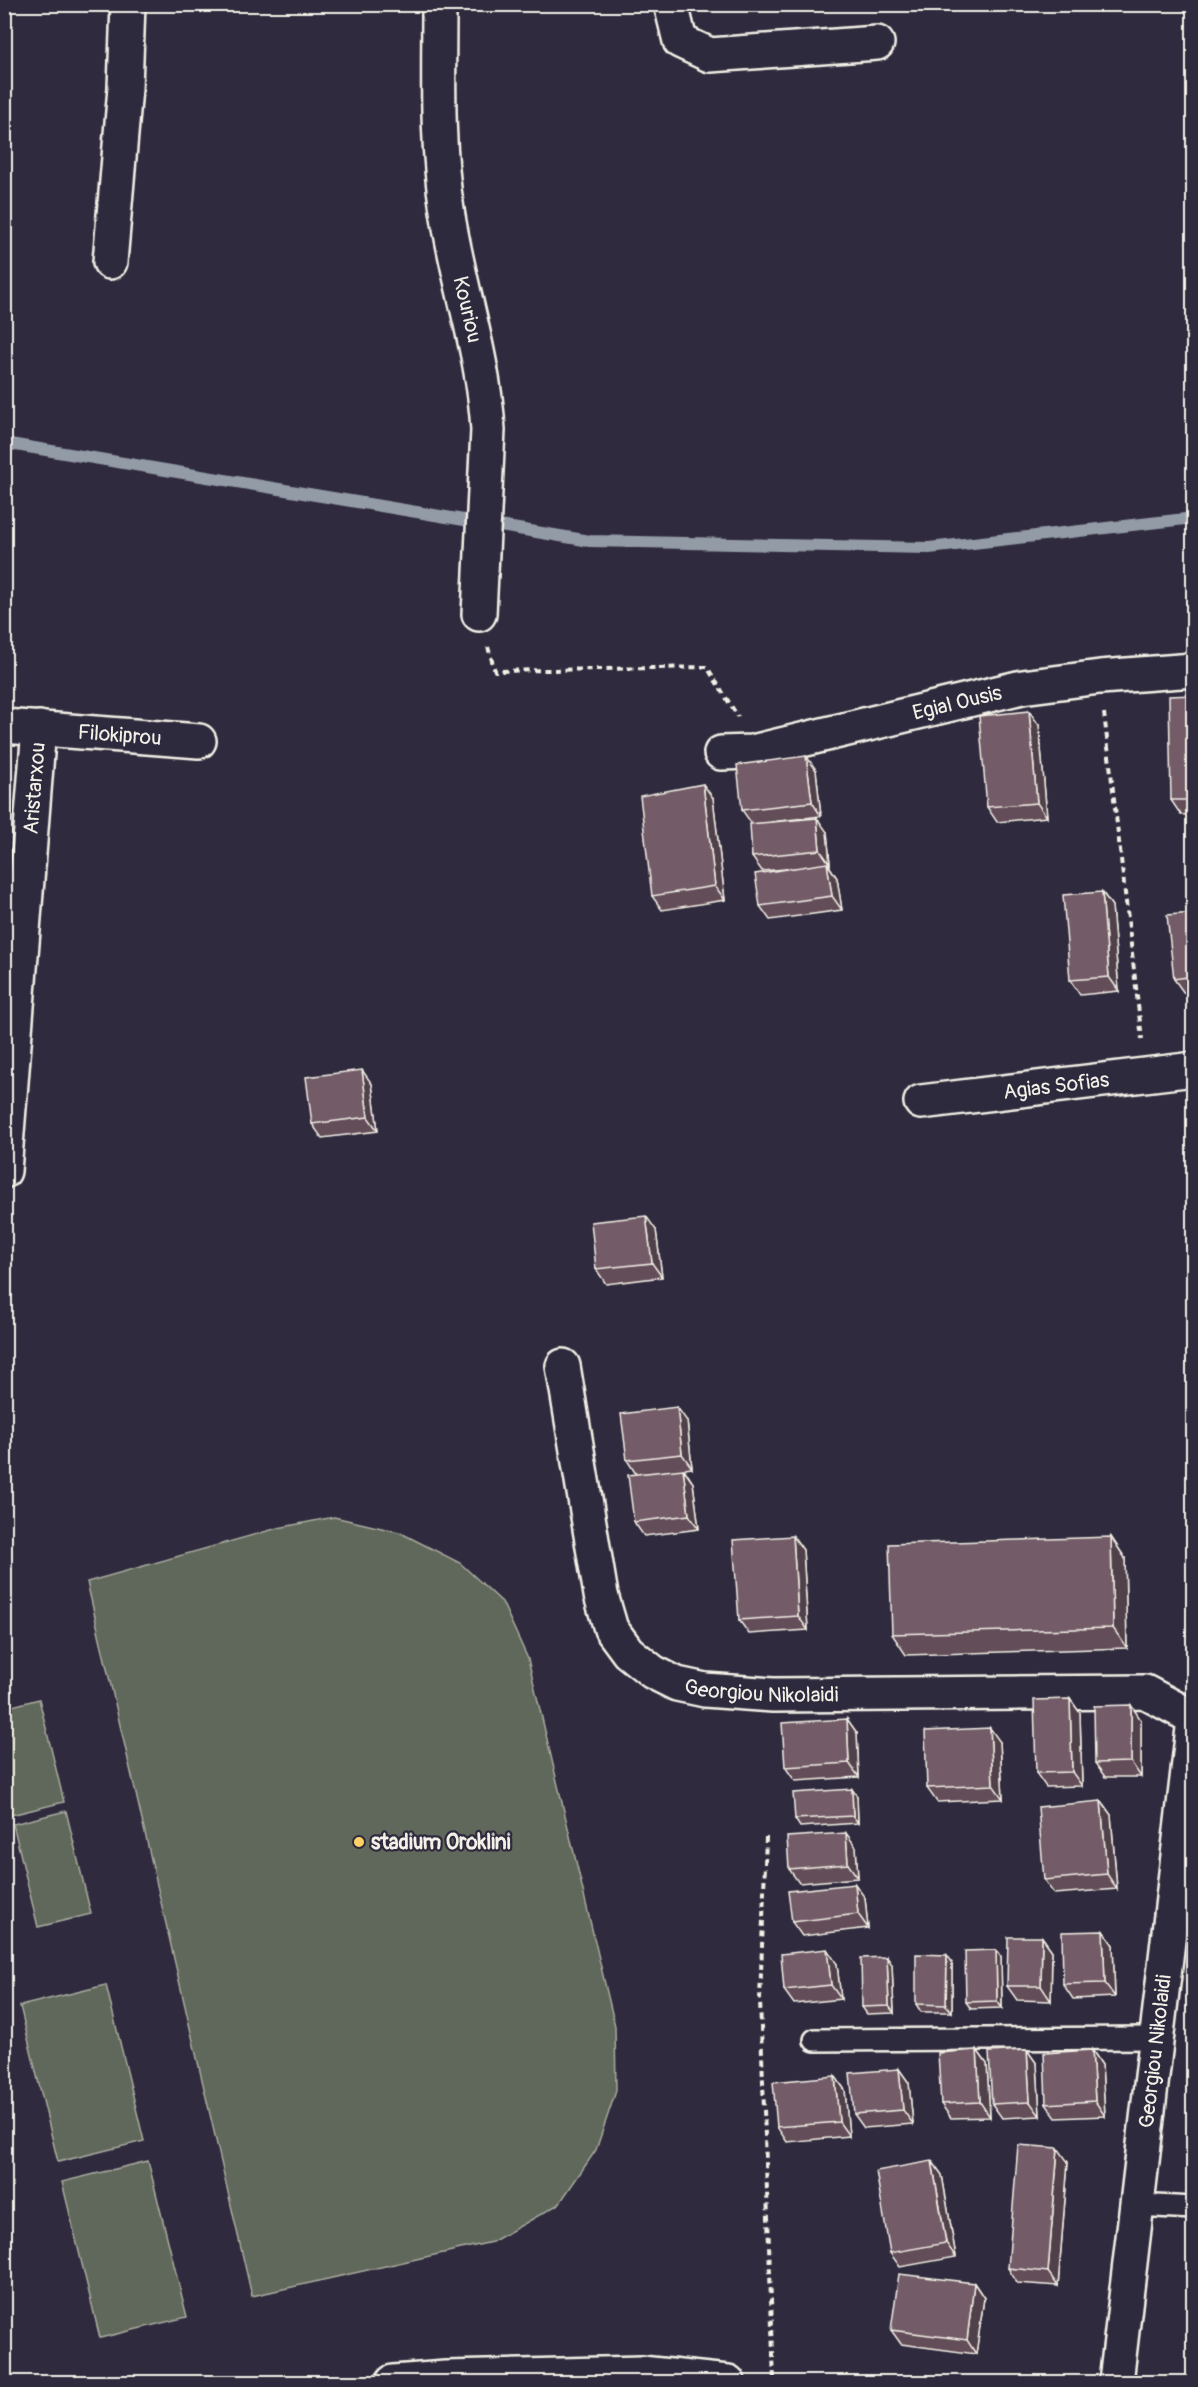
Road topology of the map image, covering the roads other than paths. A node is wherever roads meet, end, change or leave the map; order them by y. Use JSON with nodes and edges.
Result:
{"nodes":[{"id":1,"x":128,"y":4,"type":"edge"},
{"id":2,"x":439,"y":4,"type":"edge"},
{"id":3,"x":671,"y":4,"type":"edge"},
{"id":4,"x":877,"y":43,"type":"dead end"},
{"id":5,"x":110,"y":262,"type":"dead end"},
{"id":6,"x":479,"y":614,"type":"road end"},
{"id":7,"x":1194,"y":670,"type":"edge"},
{"id":8,"x":4,"y":726,"type":"edge"},
{"id":9,"x":39,"y":728,"type":"junction"},
{"id":10,"x":199,"y":741,"type":"dead end"},
{"id":11,"x":722,"y":753,"type":"dead end"},
{"id":12,"x":1194,"y":1069,"type":"edge"},
{"id":13,"x":921,"y":1102,"type":"dead end"},
{"id":14,"x":4,"y":1171,"type":"edge"},
{"id":15,"x":563,"y":1366,"type":"dead end"},
{"id":16,"x":1194,"y":1719,"type":"edge"},
{"id":17,"x":1184,"y":1876,"type":"edge"},
{"id":18,"x":1156,"y":2038,"type":"junction"},
{"id":19,"x":815,"y":2040,"type":"dead end"},
{"id":20,"x":1136,"y":2205,"type":"junction"},
{"id":21,"x":1194,"y":2208,"type":"edge"},
{"id":22,"x":393,"y":2382,"type":"edge"},
{"id":23,"x":728,"y":2382,"type":"edge"},
{"id":24,"x":1116,"y":2382,"type":"edge"}],
"edges":[{"from":1,"to":5,"type":"street"},
{"from":2,"to":6,"type":"street","name":"Kouriou"},
{"from":3,"to":4,"type":"street"},
{"from":7,"to":11,"type":"street","name":"Egial Ousis"},
{"from":8,"to":9,"type":"street","name":"Filokiprou"},
{"from":9,"to":10,"type":"street","name":"Filokiprou"},
{"from":9,"to":14,"type":"street","name":"Aristarxou"},
{"from":12,"to":13,"type":"street","name":"Agias Sofias"},
{"from":15,"to":16,"type":"street","name":"Georgiou Nikolaidi"},
{"from":16,"to":17,"type":"street","name":"Georgiou Nikolaidi"},
{"from":17,"to":18,"type":"street","name":"Georgiou Nikolaidi"},
{"from":18,"to":19,"type":"lane"},
{"from":18,"to":20,"type":"street","name":"Georgiou Nikolaidi"},
{"from":20,"to":21,"type":"lane"},
{"from":20,"to":24,"type":"street","name":"Georgiou Nikolaidi"},
{"from":22,"to":23,"type":"street"}]}
